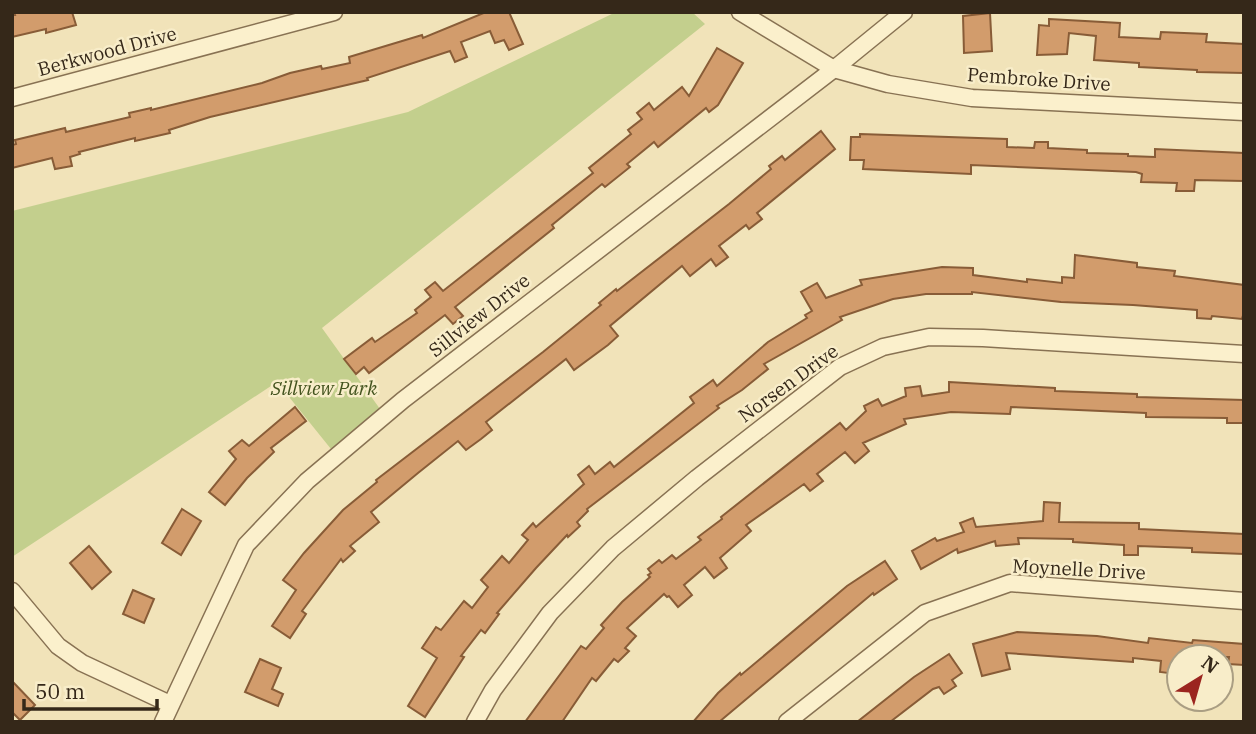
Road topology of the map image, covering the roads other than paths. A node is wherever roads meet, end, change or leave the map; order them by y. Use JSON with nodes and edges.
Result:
{"nodes":[{"id":1,"x":334,"y":12,"type":"edge"},
{"id":2,"x":740,"y":12,"type":"edge"},
{"id":3,"x":904,"y":12,"type":"edge"},
{"id":4,"x":834,"y":69,"type":"junction"},
{"id":5,"x":12,"y":98,"type":"edge"},
{"id":6,"x":1244,"y":112,"type":"edge"},
{"id":7,"x":1244,"y":354,"type":"edge"},
{"id":8,"x":12,"y":591,"type":"edge"},
{"id":9,"x":1244,"y":601,"type":"edge"},
{"id":10,"x":170,"y":704,"type":"junction"},
{"id":11,"x":163,"y":722,"type":"edge"},
{"id":12,"x":475,"y":722,"type":"edge"},
{"id":13,"x":787,"y":722,"type":"edge"}],
"edges":[{"from":1,"to":5,"type":"street","name":"Berkwood Drive"},
{"from":2,"to":4,"type":"street","name":"Pembroke Drive"},
{"from":3,"to":4,"type":"street","name":"Sillview Drive"},
{"from":4,"to":6,"type":"street","name":"Pembroke Drive"},
{"from":4,"to":10,"type":"street","name":"Sillview Drive"},
{"from":7,"to":12,"type":"street","name":"Norsen Drive"},
{"from":8,"to":10,"type":"street"},
{"from":9,"to":13,"type":"street","name":"Moynelle Drive"},
{"from":10,"to":11,"type":"street","name":"Sillview Drive"}]}
